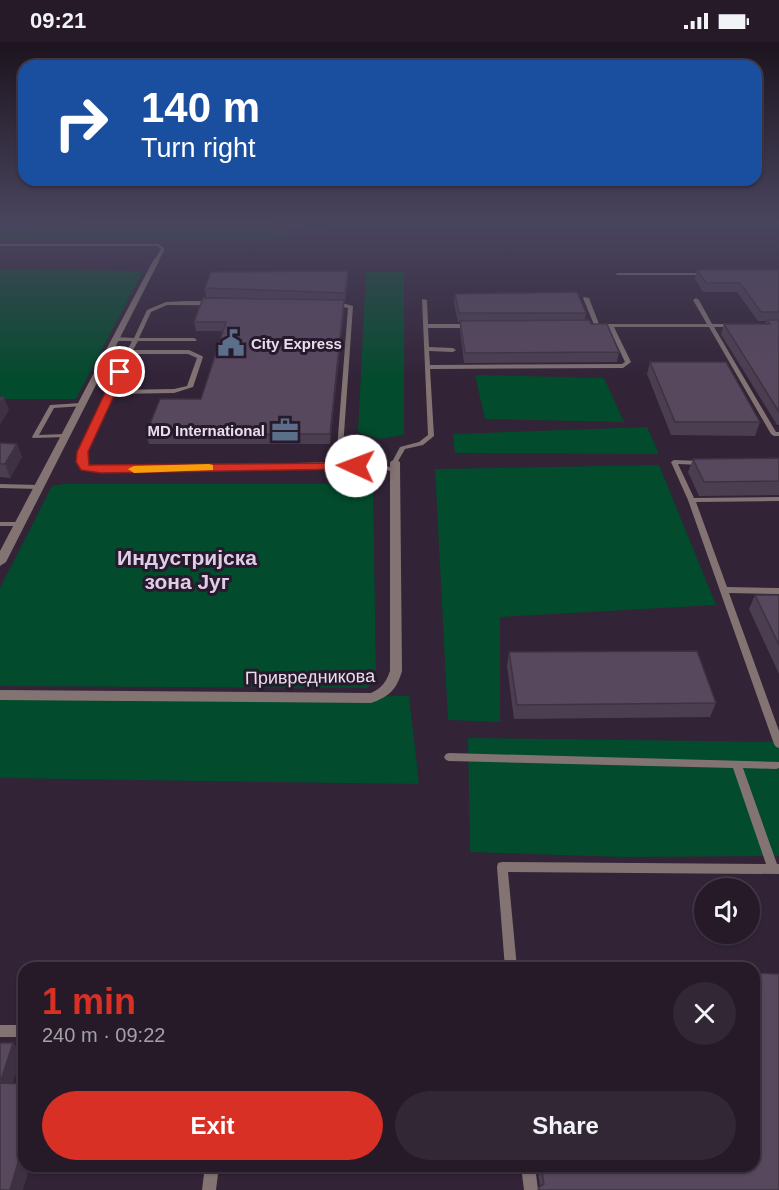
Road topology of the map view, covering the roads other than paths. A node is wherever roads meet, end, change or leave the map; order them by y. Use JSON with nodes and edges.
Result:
{"nodes":[{"id":1,"x":150,"y":274,"type":"edge"},
{"id":2,"x":618,"y":274,"type":"dead end"},
{"id":3,"x":710,"y":274,"type":"edge"},
{"id":4,"x":586,"y":298,"type":"dead end"},
{"id":5,"x":424,"y":300,"type":"dead end"},
{"id":6,"x":696,"y":300,"type":"dead end"},
{"id":7,"x":710,"y":325,"type":"junction"},
{"id":8,"x":745,"y":325,"type":"edge"},
{"id":9,"x":426,"y":326,"type":"junction"},
{"id":10,"x":483,"y":326,"type":"edge"},
{"id":11,"x":586,"y":326,"type":"edge"},
{"id":12,"x":597,"y":326,"type":"junction"},
{"id":13,"x":611,"y":326,"type":"junction"},
{"id":14,"x":116,"y":339,"type":"junction"},
{"id":15,"x":137,"y":339,"type":"junction"},
{"id":16,"x":194,"y":340,"type":"dead end"},
{"id":17,"x":428,"y":349,"type":"junction"},
{"id":18,"x":453,"y":350,"type":"dead end"},
{"id":19,"x":130,"y":352,"type":"junction"},
{"id":20,"x":429,"y":367,"type":"junction"},
{"id":21,"x":110,"y":392,"type":"junction"},
{"id":22,"x":81,"y":405,"type":"junction"},
{"id":23,"x":779,"y":434,"type":"edge"},
{"id":24,"x":65,"y":436,"type":"junction"},
{"id":25,"x":709,"y":463,"type":"edge"},
{"id":26,"x":339,"y":465,"type":"junction"},
{"id":27,"x":356,"y":466,"type":"edge"},
{"id":28,"x":374,"y":466,"type":"edge"},
{"id":29,"x":395,"y":466,"type":"junction"},
{"id":30,"x":0,"y":486,"type":"edge"},
{"id":31,"x":39,"y":487,"type":"junction"},
{"id":32,"x":779,"y":499,"type":"edge"},
{"id":33,"x":692,"y":500,"type":"junction"},
{"id":34,"x":0,"y":524,"type":"edge"},
{"id":35,"x":20,"y":524,"type":"junction"},
{"id":36,"x":0,"y":562,"type":"edge"},
{"id":37,"x":724,"y":590,"type":"junction"},
{"id":38,"x":779,"y":591,"type":"edge"},
{"id":39,"x":0,"y":695,"type":"edge"},
{"id":40,"x":779,"y":744,"type":"edge"},
{"id":41,"x":449,"y":757,"type":"dead end"},
{"id":42,"x":737,"y":764,"type":"junction"},
{"id":43,"x":778,"y":767,"type":"edge"},
{"id":44,"x":776,"y":869,"type":"edge"},
{"id":45,"x":510,"y":962,"type":"edge"},
{"id":46,"x":0,"y":1031,"type":"edge"},
{"id":47,"x":18,"y":1031,"type":"edge"},
{"id":48,"x":211,"y":1172,"type":"edge"},
{"id":49,"x":529,"y":1172,"type":"edge"},
{"id":50,"x":209,"y":1190,"type":"edge"},
{"id":51,"x":531,"y":1190,"type":"edge"}],
"edges":[{"from":1,"to":14,"type":"street"},
{"from":2,"to":3,"type":"lane"},
{"from":4,"to":12,"type":"lane"},
{"from":5,"to":9,"type":"lane"},
{"from":6,"to":7,"type":"lane"},
{"from":7,"to":8,"type":"lane"},
{"from":7,"to":13,"type":"lane"},
{"from":7,"to":23,"type":"lane"},
{"from":9,"to":10,"type":"lane"},
{"from":9,"to":17,"type":"lane"},
{"from":11,"to":12,"type":"lane"},
{"from":12,"to":13,"type":"lane"},
{"from":13,"to":20,"type":"lane"},
{"from":14,"to":15,"type":"lane"},
{"from":14,"to":22,"type":"street"},
{"from":15,"to":16,"type":"lane"},
{"from":15,"to":19,"type":"lane"},
{"from":15,"to":26,"type":"lane"},
{"from":17,"to":18,"type":"lane"},
{"from":17,"to":20,"type":"lane"},
{"from":19,"to":21,"type":"lane"},
{"from":19,"to":21,"type":"lane"},
{"from":20,"to":29,"type":"lane"},
{"from":21,"to":26,"type":"lane"},
{"from":22,"to":24,"type":"street"},
{"from":22,"to":24,"type":"lane"},
{"from":24,"to":31,"type":"street"},
{"from":25,"to":33,"type":"lane"},
{"from":26,"to":27,"type":"lane"},
{"from":28,"to":29,"type":"lane"},
{"from":29,"to":39,"type":"street","name":"Привредникова"},
{"from":30,"to":31,"type":"lane"},
{"from":31,"to":35,"type":"street"},
{"from":32,"to":33,"type":"lane"},
{"from":33,"to":37,"type":"lane"},
{"from":34,"to":35,"type":"lane"},
{"from":35,"to":36,"type":"street"},
{"from":37,"to":38,"type":"lane"},
{"from":37,"to":40,"type":"lane"},
{"from":41,"to":42,"type":"lane"},
{"from":42,"to":43,"type":"lane"},
{"from":42,"to":44,"type":"lane"},
{"from":44,"to":45,"type":"lane"},
{"from":46,"to":47,"type":"lane"},
{"from":48,"to":50,"type":"lane"},
{"from":49,"to":51,"type":"lane"}]}
